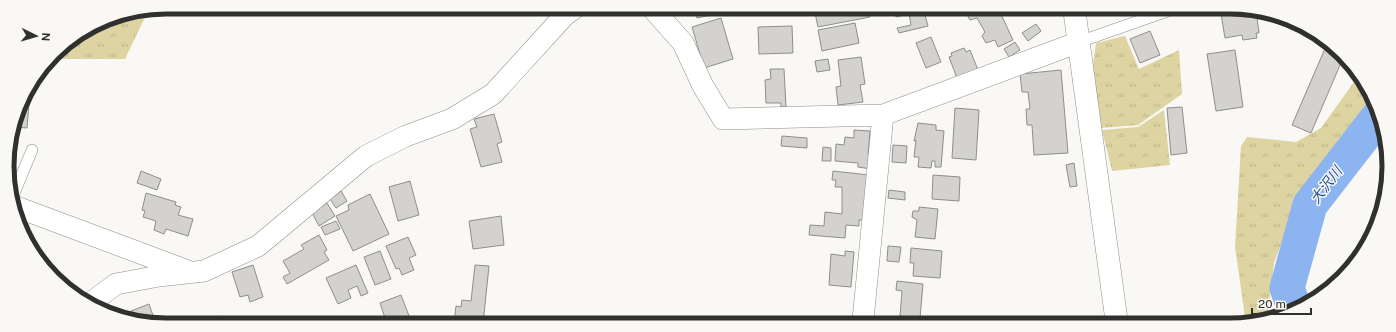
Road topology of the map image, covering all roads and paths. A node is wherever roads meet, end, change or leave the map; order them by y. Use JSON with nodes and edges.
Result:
{"nodes":[{"id":1,"x":566,"y":14,"type":"edge"},
{"id":2,"x":657,"y":14,"type":"edge"},
{"id":3,"x":1075,"y":14,"type":"edge"},
{"id":4,"x":1159,"y":14,"type":"edge"},
{"id":5,"x":1079,"y":42,"type":"junction"},
{"id":6,"x":883,"y":115,"type":"junction"},
{"id":7,"x":32,"y":150,"type":"dead end"},
{"id":8,"x":16,"y":189,"type":"edge"},
{"id":9,"x":20,"y":208,"type":"edge"},
{"id":10,"x":192,"y":272,"type":"junction"},
{"id":11,"x":94,"y":300,"type":"edge"},
{"id":12,"x":863,"y":318,"type":"edge"},
{"id":13,"x":1116,"y":318,"type":"edge"}],
"edges":[{"from":1,"to":10,"type":"street"},
{"from":2,"to":6,"type":"street"},
{"from":3,"to":5,"type":"street"},
{"from":4,"to":5,"type":"lane"},
{"from":5,"to":6,"type":"street"},
{"from":5,"to":13,"type":"street"},
{"from":6,"to":12,"type":"street"},
{"from":7,"to":8,"type":"lane"},
{"from":9,"to":10,"type":"street"},
{"from":10,"to":11,"type":"street"}]}
